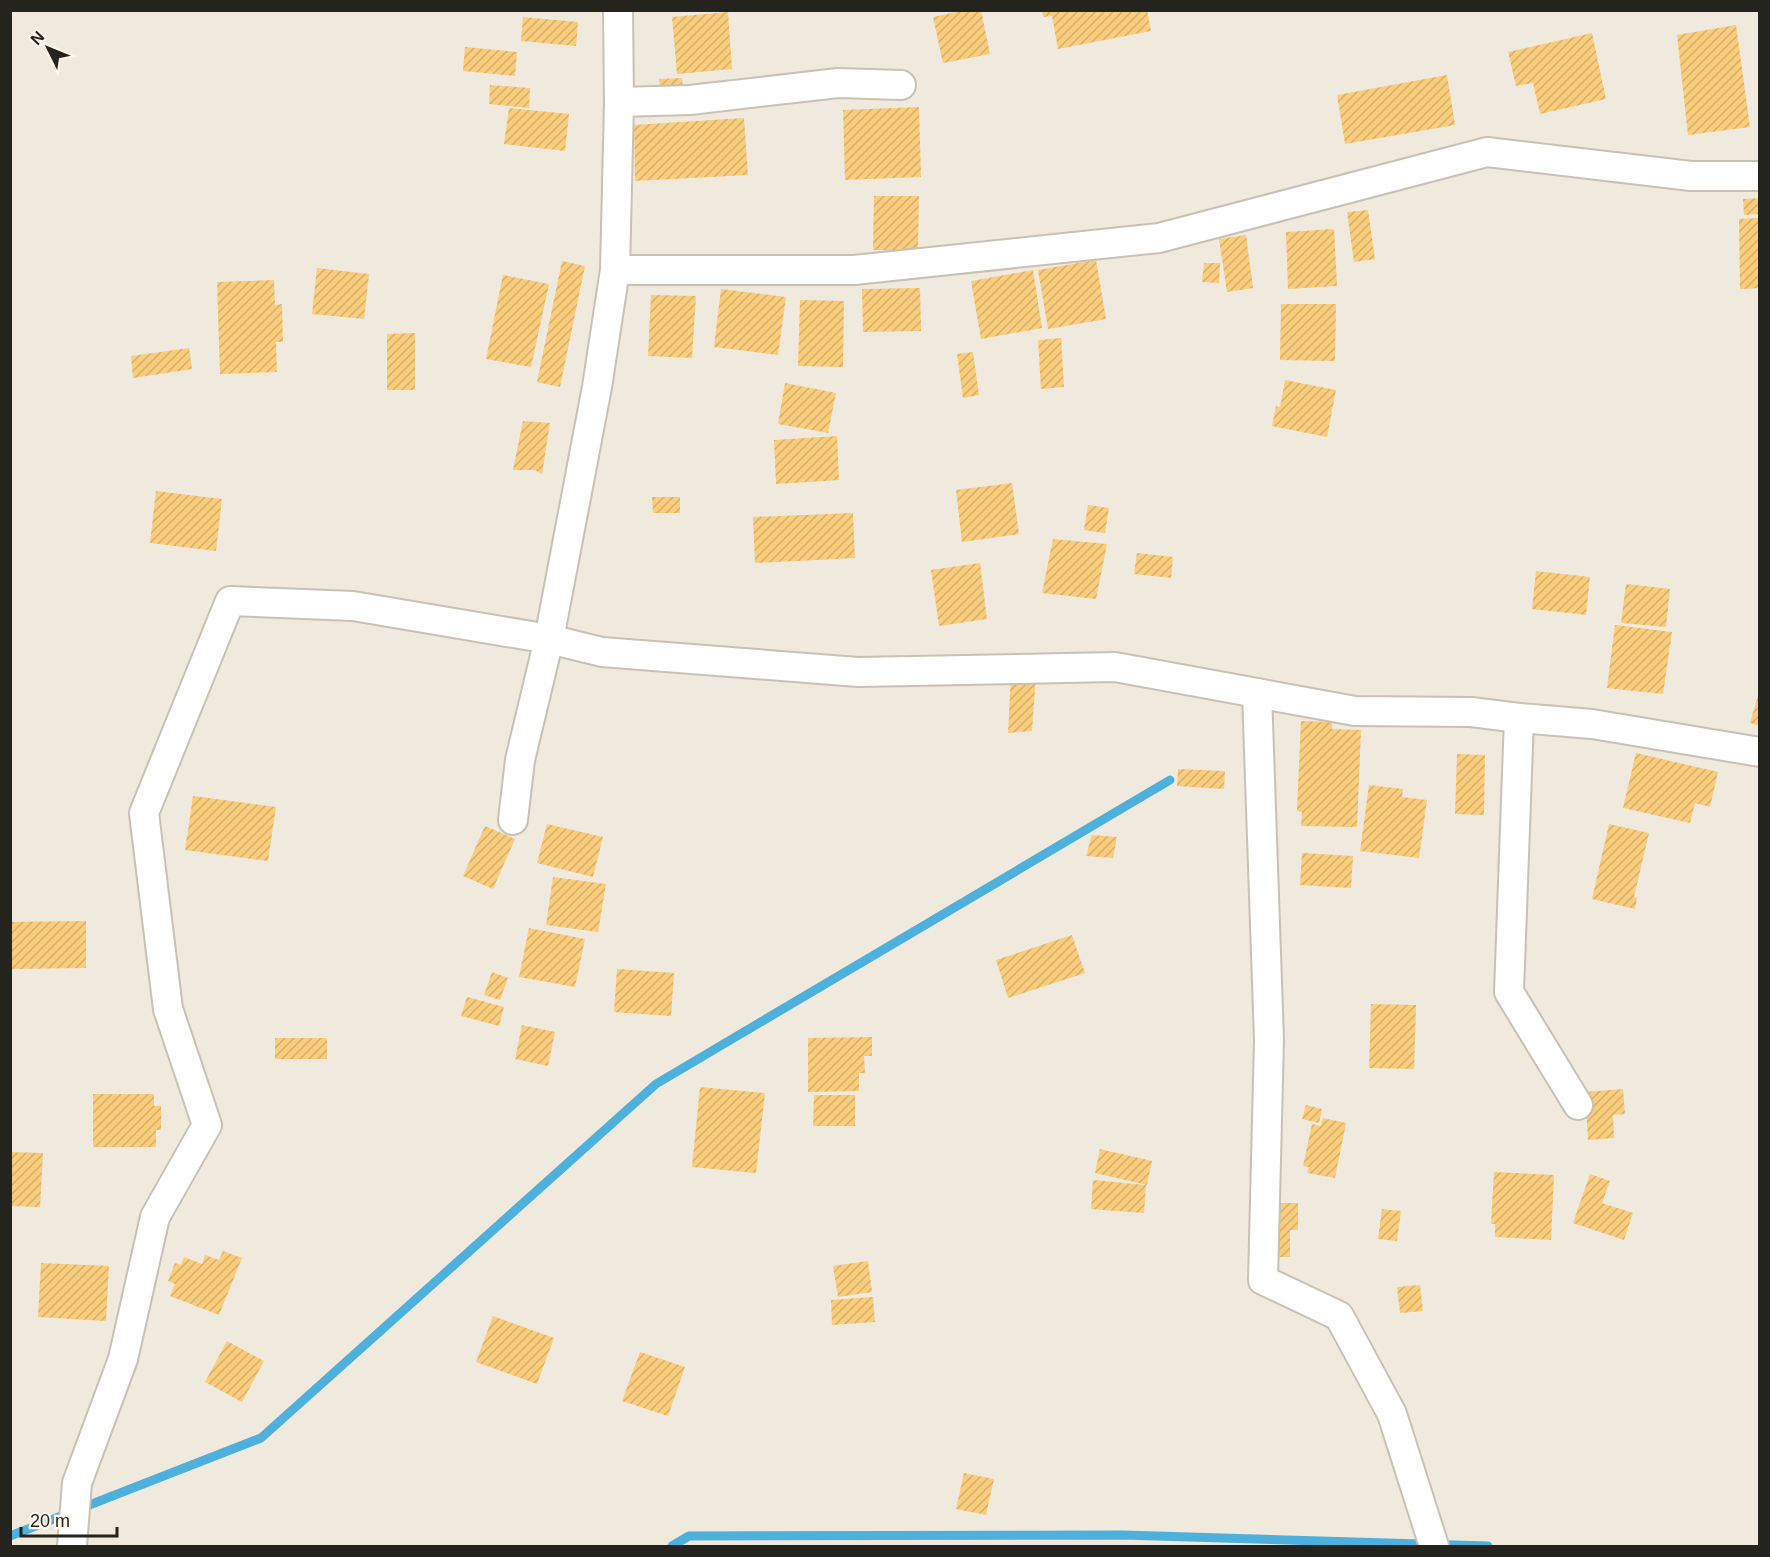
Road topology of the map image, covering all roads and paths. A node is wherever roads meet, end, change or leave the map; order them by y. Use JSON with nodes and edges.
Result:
{"nodes":[{"id":1,"x":618,"y":10,"type":"edge"},
{"id":2,"x":901,"y":85,"type":"dead end"},
{"id":3,"x":619,"y":102,"type":"junction"},
{"id":4,"x":1760,"y":176,"type":"edge"},
{"id":5,"x":615,"y":270,"type":"junction"},
{"id":6,"x":549,"y":639,"type":"junction"},
{"id":7,"x":1257,"y":693,"type":"junction"},
{"id":8,"x":1519,"y":718,"type":"junction"},
{"id":9,"x":1760,"y":752,"type":"edge"},
{"id":10,"x":513,"y":820,"type":"dead end"},
{"id":11,"x":1578,"y":1105,"type":"dead end"},
{"id":12,"x":1432,"y":1541,"type":"edge"},
{"id":13,"x":72,"y":1546,"type":"edge"}],
"edges":[{"from":1,"to":3,"type":"street"},
{"from":2,"to":3,"type":"street"},
{"from":3,"to":5,"type":"street"},
{"from":4,"to":5,"type":"street"},
{"from":5,"to":6,"type":"street"},
{"from":6,"to":7,"type":"street"},
{"from":6,"to":10,"type":"street"},
{"from":6,"to":13,"type":"street"},
{"from":7,"to":8,"type":"street"},
{"from":7,"to":12,"type":"street"},
{"from":8,"to":9,"type":"street"},
{"from":8,"to":11,"type":"street"}]}
